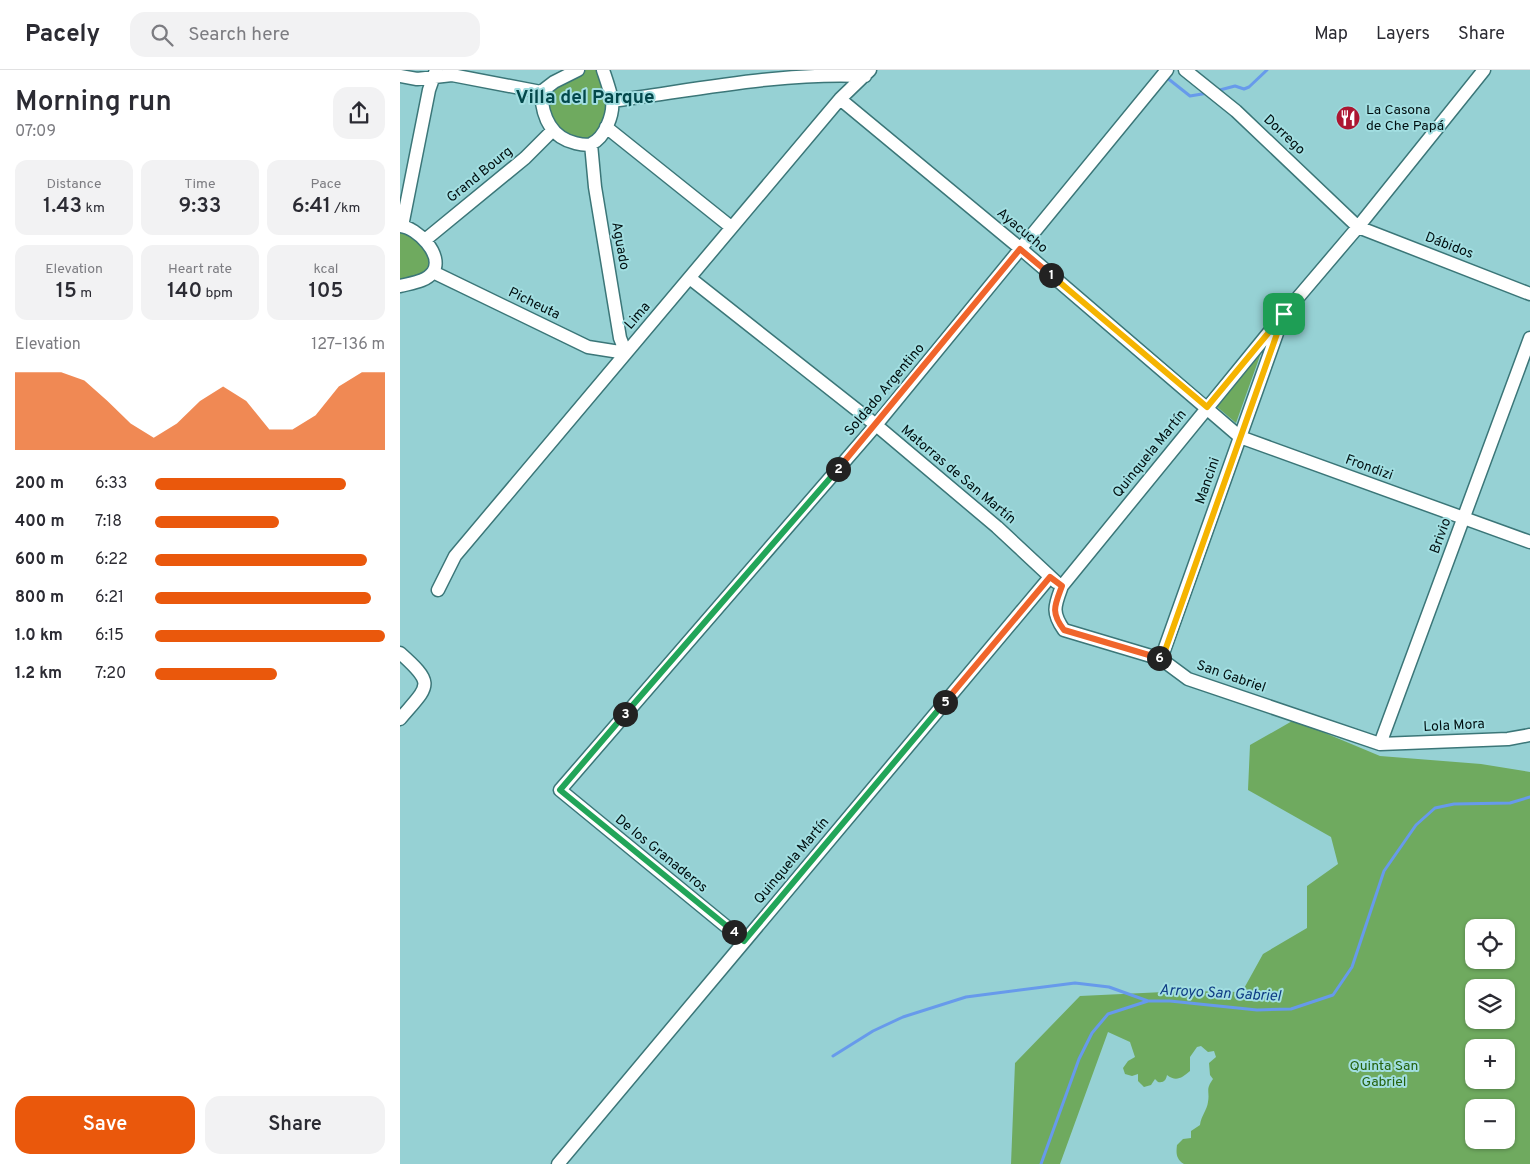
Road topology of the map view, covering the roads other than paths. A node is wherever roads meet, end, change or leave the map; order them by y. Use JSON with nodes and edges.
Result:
{"nodes":[{"id":1,"x":578,"y":70,"type":"edge"},
{"id":2,"x":602,"y":70,"type":"edge"},
{"id":3,"x":1167,"y":70,"type":"edge"},
{"id":4,"x":1186,"y":70,"type":"edge"},
{"id":5,"x":1484,"y":70,"type":"edge"},
{"id":6,"x":864,"y":72,"type":"edge"},
{"id":7,"x":435,"y":73,"type":"edge"},
{"id":8,"x":400,"y":76,"type":"edge"},
{"id":9,"x":541,"y":92,"type":"junction"},
{"id":10,"x":840,"y":99,"type":"junction"},
{"id":11,"x":612,"y":101,"type":"junction"},
{"id":12,"x":606,"y":127,"type":"junction"},
{"id":13,"x":552,"y":131,"type":"junction"},
{"id":14,"x":591,"y":144,"type":"junction"},
{"id":15,"x":401,"y":226,"type":"edge"},
{"id":16,"x":1358,"y":227,"type":"junction"},
{"id":17,"x":731,"y":228,"type":"junction"},
{"id":18,"x":425,"y":240,"type":"junction"},
{"id":19,"x":1020,"y":249,"type":"junction"},
{"id":20,"x":432,"y":272,"type":"junction"},
{"id":21,"x":691,"y":279,"type":"junction"},
{"id":22,"x":400,"y":286,"type":"edge"},
{"id":23,"x":1530,"y":294,"type":"edge"},
{"id":24,"x":1284,"y":314,"type":"junction"},
{"id":25,"x":1530,"y":338,"type":"edge"},
{"id":26,"x":626,"y":353,"type":"junction"},
{"id":27,"x":1207,"y":407,"type":"junction"},
{"id":28,"x":876,"y":425,"type":"junction"},
{"id":29,"x":1240,"y":437,"type":"junction"},
{"id":30,"x":1464,"y":518,"type":"junction"},
{"id":31,"x":1530,"y":542,"type":"edge"},
{"id":32,"x":1050,"y":577,"type":"junction"},
{"id":33,"x":1062,"y":586,"type":"junction"},
{"id":34,"x":438,"y":590,"type":"dead end"},
{"id":35,"x":400,"y":653,"type":"edge"},
{"id":36,"x":1162,"y":659,"type":"junction"},
{"id":37,"x":400,"y":719,"type":"edge"},
{"id":38,"x":1530,"y":735,"type":"edge"},
{"id":39,"x":1380,"y":744,"type":"junction"},
{"id":40,"x":560,"y":790,"type":"joint"},
{"id":41,"x":744,"y":941,"type":"junction"},
{"id":42,"x":558,"y":1164,"type":"edge"}],
"edges":[{"from":1,"to":9,"type":"street"},
{"from":2,"to":11,"type":"street"},
{"from":3,"to":19,"type":"street","name":"Soldado Argentino"},
{"from":4,"to":16,"type":"street","name":"Dorrego"},
{"from":5,"to":16,"type":"street","name":"Quinquela Martín"},
{"from":6,"to":10,"type":"street","name":"Lima"},
{"from":6,"to":11,"type":"street"},
{"from":7,"to":8,"type":"street"},
{"from":7,"to":9,"type":"street"},
{"from":7,"to":15,"type":"street"},
{"from":9,"to":13,"type":"street"},
{"from":10,"to":17,"type":"street","name":"Lima"},
{"from":10,"to":19,"type":"street","name":"Ayacucho"},
{"from":11,"to":12,"type":"street"},
{"from":12,"to":14,"type":"street"},
{"from":12,"to":17,"type":"street"},
{"from":13,"to":14,"type":"street"},
{"from":13,"to":18,"type":"street","name":"Grand Bourg"},
{"from":14,"to":26,"type":"street","name":"Aguado"},
{"from":15,"to":18,"type":"street"},
{"from":16,"to":23,"type":"street","name":"Dábidos"},
{"from":16,"to":24,"type":"street","name":"Quinquela Martín"},
{"from":17,"to":21,"type":"street","name":"Lima"},
{"from":18,"to":20,"type":"street"},
{"from":19,"to":27,"type":"street","name":"Ayacucho"},
{"from":19,"to":28,"type":"street","name":"Soldado Argentino"},
{"from":20,"to":22,"type":"street"},
{"from":20,"to":26,"type":"street","name":"Picheuta"},
{"from":21,"to":26,"type":"street","name":"Lima"},
{"from":21,"to":28,"type":"street","name":"Matorras de San Martín"},
{"from":24,"to":27,"type":"street","name":"Quinquela Martín"},
{"from":24,"to":29,"type":"street","name":"Mancini"},
{"from":25,"to":30,"type":"street","name":"Brivio"},
{"from":26,"to":34,"type":"street","name":"Lima"},
{"from":27,"to":29,"type":"street","name":"Frondizi"},
{"from":27,"to":33,"type":"street","name":"Quinquela Martín"},
{"from":28,"to":32,"type":"street","name":"Matorras de San Martín"},
{"from":28,"to":40,"type":"street","name":"Soldado Argentino"},
{"from":29,"to":30,"type":"street","name":"Frondizi"},
{"from":29,"to":36,"type":"street","name":"Mancini"},
{"from":30,"to":31,"type":"street","name":"Frondizi"},
{"from":30,"to":39,"type":"street","name":"Brivio"},
{"from":32,"to":33,"type":"street","name":"Matorras de San Martín"},
{"from":32,"to":41,"type":"street","name":"Quinquela Martín"},
{"from":33,"to":36,"type":"street","name":"San Gabriel"},
{"from":35,"to":37,"type":"street"},
{"from":36,"to":39,"type":"street","name":"San Gabriel"},
{"from":38,"to":39,"type":"street","name":"Lola Mora"},
{"from":40,"to":41,"type":"street","name":"De los Granaderos"},
{"from":41,"to":42,"type":"street","name":"Quinquela Martín"}]}
